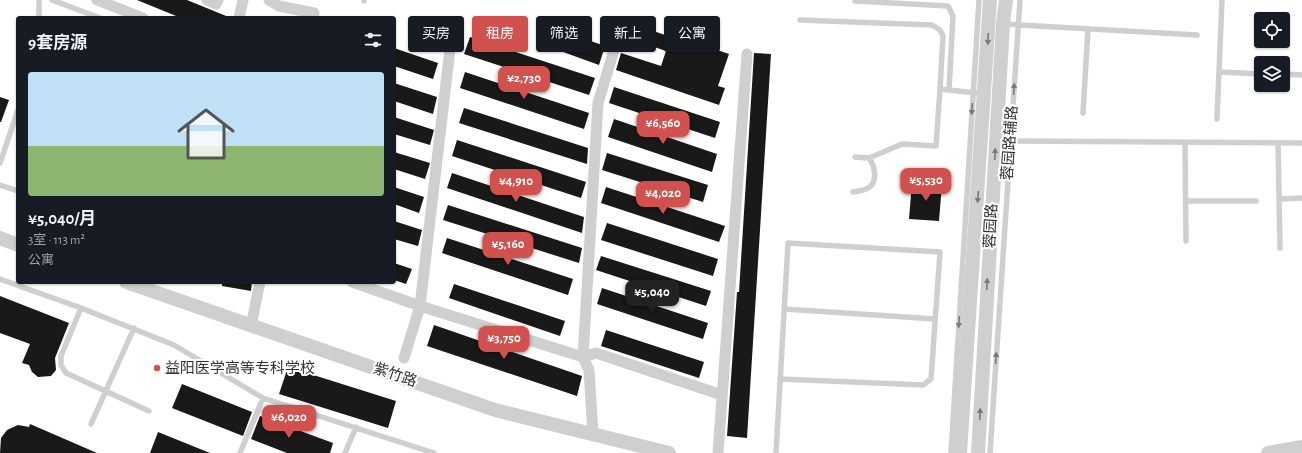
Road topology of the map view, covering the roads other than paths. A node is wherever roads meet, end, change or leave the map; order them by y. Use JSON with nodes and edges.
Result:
{"nodes":[{"id":1,"x":39,"y":0,"type":"edge"},
{"id":2,"x":52,"y":0,"type":"edge"},
{"id":3,"x":97,"y":0,"type":"edge"},
{"id":4,"x":207,"y":0,"type":"edge"},
{"id":5,"x":218,"y":0,"type":"edge"},
{"id":6,"x":243,"y":0,"type":"edge"},
{"id":7,"x":269,"y":0,"type":"edge"},
{"id":8,"x":855,"y":0,"type":"edge"},
{"id":9,"x":979,"y":0,"type":"edge"},
{"id":10,"x":990,"y":0,"type":"edge"},
{"id":11,"x":1006,"y":0,"type":"edge"},
{"id":12,"x":1020,"y":0,"type":"edge"},
{"id":13,"x":1222,"y":0,"type":"edge"},
{"id":14,"x":948,"y":3,"type":"edge"},
{"id":15,"x":39,"y":16,"type":"edge"},
{"id":16,"x":95,"y":16,"type":"edge"},
{"id":17,"x":138,"y":16,"type":"edge"},
{"id":18,"x":239,"y":16,"type":"edge"},
{"id":19,"x":313,"y":16,"type":"edge"},
{"id":20,"x":800,"y":20,"type":"dead end"},
{"id":21,"x":1003,"y":24,"type":"junction"},
{"id":22,"x":1018,"y":26,"type":"junction"},
{"id":23,"x":1088,"y":30,"type":"junction"},
{"id":24,"x":1197,"y":36,"type":"dead end"},
{"id":25,"x":450,"y":52,"type":"edge"},
{"id":26,"x":613,"y":52,"type":"edge"},
{"id":27,"x":747,"y":54,"type":"dead end"},
{"id":28,"x":1219,"y":72,"type":"junction"},
{"id":29,"x":1254,"y":74,"type":"edge"},
{"id":30,"x":1290,"y":74,"type":"edge"},
{"id":31,"x":1302,"y":75,"type":"edge"},
{"id":32,"x":940,"y":89,"type":"junction"},
{"id":33,"x":950,"y":90,"type":"junction"},
{"id":34,"x":979,"y":93,"type":"junction"},
{"id":35,"x":1084,"y":114,"type":"dead end"},
{"id":36,"x":16,"y":116,"type":"edge"},
{"id":37,"x":1217,"y":119,"type":"dead end"},
{"id":38,"x":1010,"y":141,"type":"junction"},
{"id":39,"x":1185,"y":143,"type":"junction"},
{"id":40,"x":1278,"y":143,"type":"junction"},
{"id":41,"x":1302,"y":143,"type":"edge"},
{"id":42,"x":855,"y":157,"type":"dead end"},
{"id":43,"x":869,"y":158,"type":"junction"},
{"id":44,"x":0,"y":163,"type":"edge"},
{"id":45,"x":0,"y":185,"type":"edge"},
{"id":46,"x":16,"y":190,"type":"edge"},
{"id":47,"x":853,"y":192,"type":"dead end"},
{"id":48,"x":1302,"y":198,"type":"edge"},
{"id":49,"x":1279,"y":199,"type":"junction"},
{"id":50,"x":1186,"y":201,"type":"junction"},
{"id":51,"x":1256,"y":201,"type":"dead end"},
{"id":52,"x":0,"y":238,"type":"edge"},
{"id":53,"x":1186,"y":241,"type":"dead end"},
{"id":54,"x":16,"y":244,"type":"edge"},
{"id":55,"x":1280,"y":248,"type":"dead end"},
{"id":56,"x":0,"y":279,"type":"edge"},
{"id":57,"x":132,"y":284,"type":"edge"},
{"id":58,"x":260,"y":284,"type":"edge"},
{"id":59,"x":358,"y":284,"type":"edge"},
{"id":60,"x":420,"y":306,"type":"junction"},
{"id":61,"x":81,"y":308,"type":"junction"},
{"id":62,"x":784,"y":309,"type":"junction"},
{"id":63,"x":935,"y":319,"type":"junction"},
{"id":64,"x":251,"y":326,"type":"junction"},
{"id":65,"x":134,"y":328,"type":"junction"},
{"id":66,"x":583,"y":357,"type":"junction"},
{"id":67,"x":404,"y":358,"type":"dead end"},
{"id":68,"x":780,"y":379,"type":"junction"},
{"id":69,"x":105,"y":391,"type":"junction"},
{"id":70,"x":722,"y":395,"type":"junction"},
{"id":71,"x":263,"y":398,"type":"junction"},
{"id":72,"x":149,"y":411,"type":"dead end"},
{"id":73,"x":91,"y":424,"type":"dead end"},
{"id":74,"x":356,"y":427,"type":"junction"},
{"id":75,"x":593,"y":434,"type":"junction"},
{"id":76,"x":1302,"y":447,"type":"edge"},
{"id":77,"x":240,"y":453,"type":"edge"},
{"id":78,"x":345,"y":453,"type":"edge"},
{"id":79,"x":434,"y":453,"type":"edge"},
{"id":80,"x":669,"y":453,"type":"edge"},
{"id":81,"x":718,"y":453,"type":"edge"},
{"id":82,"x":776,"y":453,"type":"edge"},
{"id":83,"x":951,"y":453,"type":"edge"},
{"id":84,"x":960,"y":453,"type":"edge"},
{"id":85,"x":978,"y":453,"type":"edge"},
{"id":86,"x":990,"y":453,"type":"edge"},
{"id":87,"x":1268,"y":453,"type":"edge"}],
"edges":[{"from":1,"to":15,"type":"lane"},
{"from":2,"to":16,"type":"lane"},
{"from":3,"to":17,"type":"street"},
{"from":4,"to":5,"type":"street"},
{"from":6,"to":18,"type":"street"},
{"from":7,"to":19,"type":"street"},
{"from":8,"to":14,"type":"lane"},
{"from":9,"to":34,"type":"lane"},
{"from":10,"to":34,"type":"street","name":"蓉园路","one_way":true},
{"from":11,"to":21,"type":"street","name":"蓉园路"},
{"from":12,"to":22,"type":"lane","name":"蓉园路辅路"},
{"from":13,"to":28,"type":"lane"},
{"from":14,"to":33,"type":"lane"},
{"from":20,"to":32,"type":"lane"},
{"from":21,"to":22,"type":"lane"},
{"from":85,"to":21,"type":"street","name":"蓉园路","one_way":true},
{"from":22,"to":23,"type":"lane"},
{"from":38,"to":22,"type":"lane","name":"蓉园路辅路","one_way":true},
{"from":23,"to":24,"type":"lane"},
{"from":23,"to":35,"type":"lane"},
{"from":25,"to":60,"type":"street"},
{"from":26,"to":66,"type":"street"},
{"from":27,"to":70,"type":"street"},
{"from":28,"to":29,"type":"lane"},
{"from":28,"to":37,"type":"lane"},
{"from":30,"to":31,"type":"lane"},
{"from":32,"to":33,"type":"lane"},
{"from":32,"to":43,"type":"lane"},
{"from":33,"to":34,"type":"lane"},
{"from":34,"to":83,"type":"lane","one_way":true},
{"from":34,"to":84,"type":"street","name":"蓉园路","one_way":true},
{"from":36,"to":44,"type":"lane"},
{"from":38,"to":39,"type":"lane"},
{"from":86,"to":38,"type":"lane","name":"蓉园路辅路","one_way":true},
{"from":39,"to":40,"type":"lane"},
{"from":39,"to":50,"type":"lane"},
{"from":40,"to":41,"type":"lane"},
{"from":40,"to":49,"type":"lane"},
{"from":42,"to":43,"type":"lane"},
{"from":43,"to":47,"type":"lane"},
{"from":45,"to":46,"type":"lane"},
{"from":48,"to":49,"type":"lane"},
{"from":49,"to":55,"type":"lane"},
{"from":50,"to":51,"type":"lane"},
{"from":50,"to":53,"type":"lane"},
{"from":52,"to":54,"type":"street"},
{"from":56,"to":61,"type":"lane"},
{"from":57,"to":64,"type":"street","name":"紫竹路"},
{"from":58,"to":64,"type":"street"},
{"from":59,"to":60,"type":"street"},
{"from":60,"to":66,"type":"street"},
{"from":60,"to":67,"type":"street"},
{"from":61,"to":65,"type":"lane"},
{"from":61,"to":69,"type":"lane"},
{"from":62,"to":63,"type":"lane"},
{"from":62,"to":63,"type":"lane"},
{"from":62,"to":68,"type":"lane"},
{"from":63,"to":68,"type":"lane"},
{"from":64,"to":75,"type":"street","name":"紫竹路"},
{"from":65,"to":69,"type":"lane"},
{"from":65,"to":71,"type":"lane"},
{"from":66,"to":70,"type":"street"},
{"from":66,"to":75,"type":"street"},
{"from":68,"to":82,"type":"lane"},
{"from":69,"to":72,"type":"lane"},
{"from":69,"to":73,"type":"lane"},
{"from":70,"to":81,"type":"street"},
{"from":71,"to":74,"type":"lane"},
{"from":71,"to":77,"type":"lane"},
{"from":74,"to":78,"type":"lane"},
{"from":74,"to":79,"type":"lane"},
{"from":75,"to":80,"type":"street","name":"紫竹路"},
{"from":76,"to":87,"type":"street"}]}
